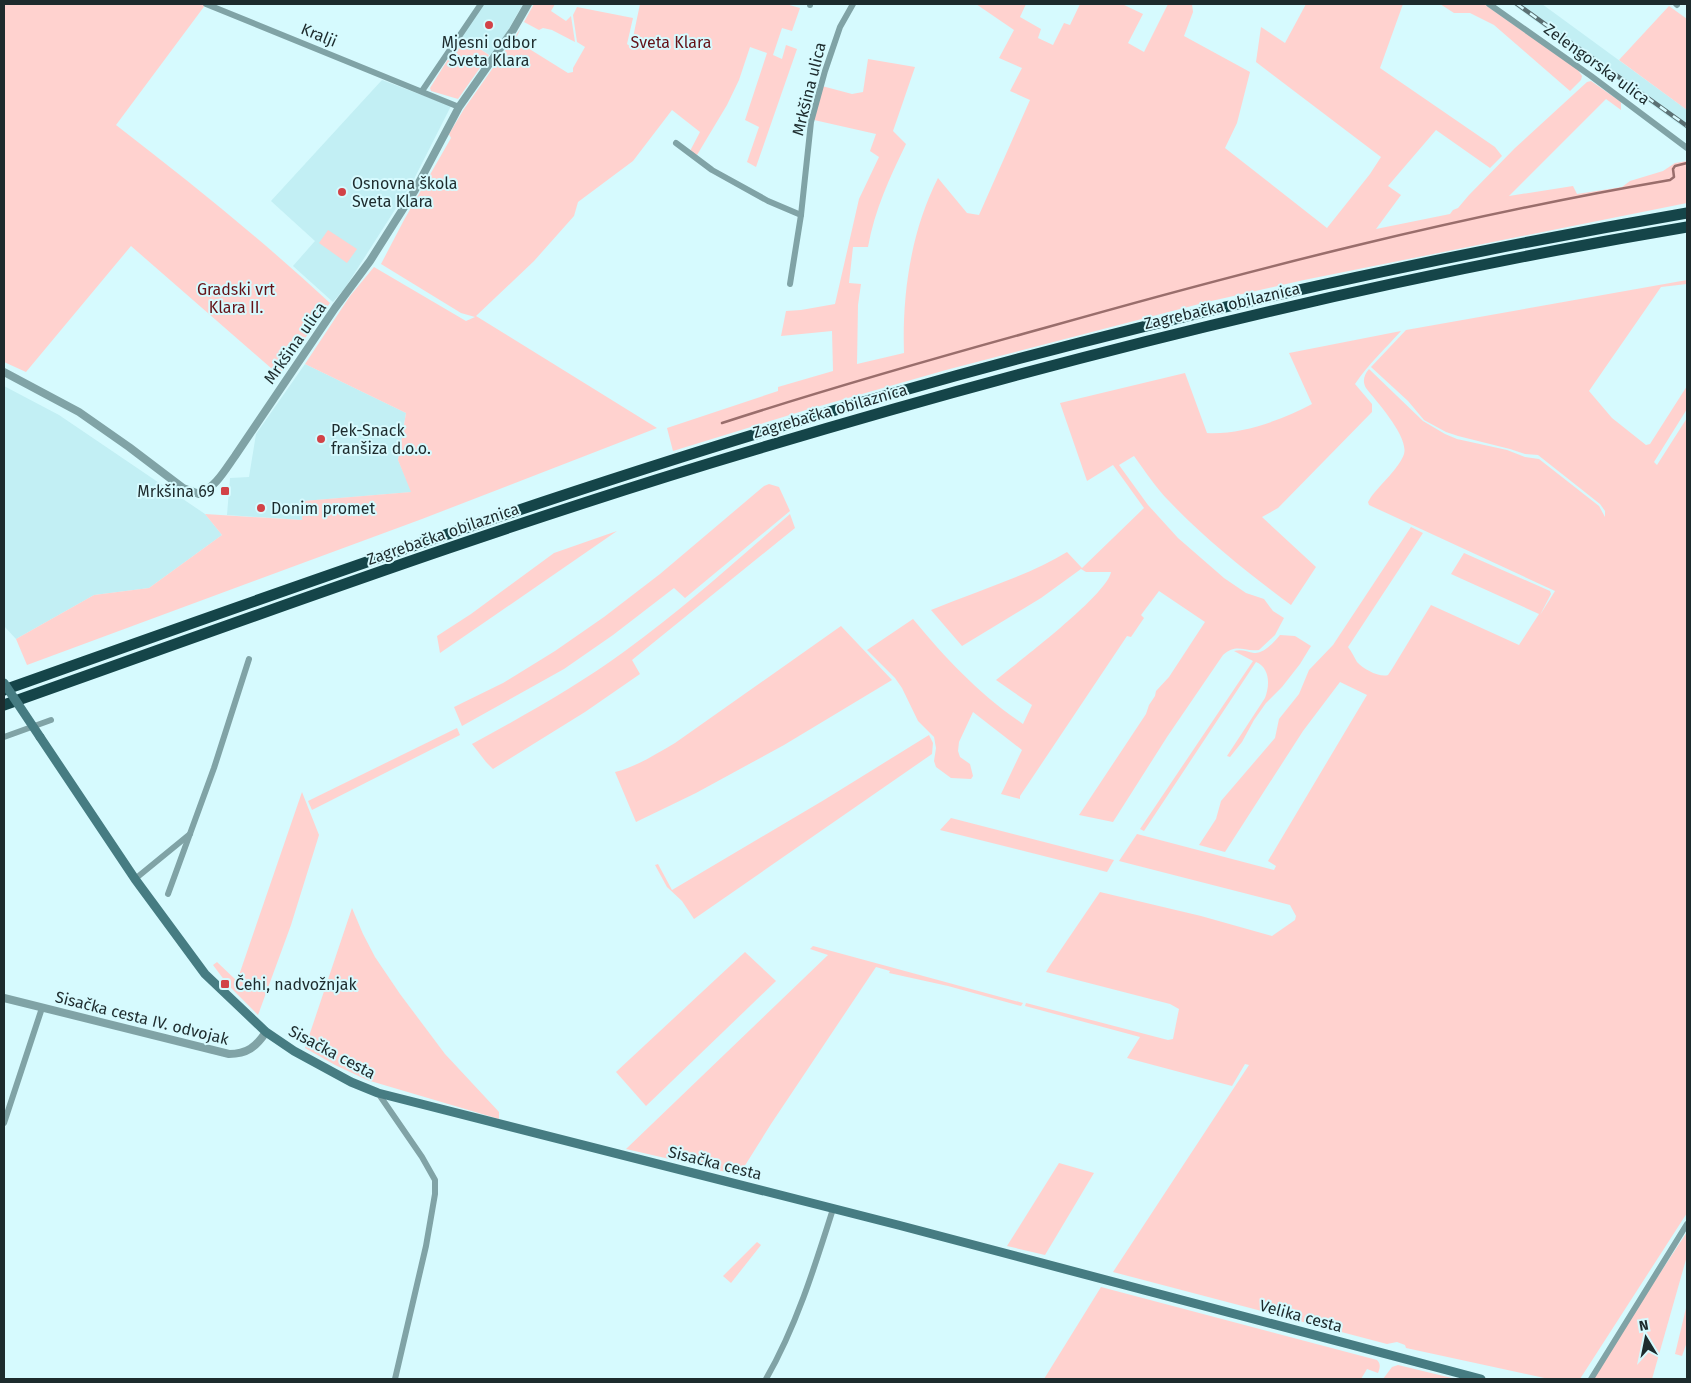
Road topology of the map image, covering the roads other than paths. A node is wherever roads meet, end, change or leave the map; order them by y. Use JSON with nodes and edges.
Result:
{"nodes":[{"id":1,"x":206,"y":4,"type":"edge"},
{"id":2,"x":481,"y":4,"type":"edge"},
{"id":3,"x":528,"y":4,"type":"edge"},
{"id":4,"x":852,"y":4,"type":"edge"},
{"id":5,"x":1488,"y":4,"type":"edge"},
{"id":6,"x":422,"y":91,"type":"junction"},
{"id":7,"x":460,"y":107,"type":"junction"},
{"id":8,"x":676,"y":142,"type":"dead end"},
{"id":9,"x":1687,"y":148,"type":"edge"},
{"id":10,"x":1687,"y":212,"type":"edge"},
{"id":11,"x":801,"y":215,"type":"junction"},
{"id":12,"x":1687,"y":227,"type":"edge"},
{"id":13,"x":790,"y":284,"type":"dead end"},
{"id":14,"x":4,"y":372,"type":"edge"},
{"id":15,"x":249,"y":660,"type":"dead end"},
{"id":16,"x":4,"y":683,"type":"edge"},
{"id":17,"x":4,"y":690,"type":"edge"},
{"id":18,"x":4,"y":706,"type":"edge"},
{"id":19,"x":51,"y":720,"type":"dead end"},
{"id":20,"x":4,"y":737,"type":"edge"},
{"id":21,"x":190,"y":833,"type":"junction"},
{"id":22,"x":134,"y":879,"type":"junction"},
{"id":23,"x":168,"y":894,"type":"dead end"},
{"id":24,"x":4,"y":998,"type":"edge"},
{"id":25,"x":42,"y":1008,"type":"junction"},
{"id":26,"x":266,"y":1032,"type":"junction"},
{"id":27,"x":378,"y":1093,"type":"junction"},
{"id":28,"x":4,"y":1123,"type":"edge"},
{"id":29,"x":833,"y":1209,"type":"junction"},
{"id":30,"x":1687,"y":1224,"type":"edge"},
{"id":31,"x":1113,"y":1282,"type":"joint"},
{"id":32,"x":395,"y":1379,"type":"edge"},
{"id":33,"x":766,"y":1379,"type":"edge"},
{"id":34,"x":1481,"y":1379,"type":"edge"},
{"id":35,"x":1591,"y":1379,"type":"edge"}],
"edges":[{"from":1,"to":6,"type":"street","name":"Kralji"},
{"from":2,"to":6,"type":"street"},
{"from":3,"to":7,"type":"street","name":"Mrkšina ulica"},
{"from":4,"to":11,"type":"street","name":"Mrkšina ulica"},
{"from":5,"to":9,"type":"street","name":"Zelengorska ulica"},
{"from":6,"to":7,"type":"street","name":"Kralji"},
{"from":7,"to":14,"type":"street","name":"Mrkšina ulica"},
{"from":8,"to":11,"type":"street"},
{"from":10,"to":17,"type":"highway","name":"Zagrebačka obilaznica"},
{"from":11,"to":13,"type":"street","name":"Mrkšina ulica"},
{"from":12,"to":18,"type":"highway","name":"Zagrebačka obilaznica"},
{"from":15,"to":21,"type":"street"},
{"from":16,"to":22,"type":"main road","name":"Sisačka cesta","bridge":true},
{"from":19,"to":20,"type":"street"},
{"from":21,"to":22,"type":"street"},
{"from":21,"to":23,"type":"street"},
{"from":22,"to":26,"type":"main road","name":"Sisačka cesta"},
{"from":24,"to":25,"type":"street","name":"Sisačka cesta IV. odvojak"},
{"from":25,"to":26,"type":"street","name":"Sisačka cesta IV. odvojak"},
{"from":25,"to":28,"type":"street"},
{"from":26,"to":27,"type":"main road","name":"Sisačka cesta"},
{"from":27,"to":29,"type":"main road","name":"Sisačka cesta"},
{"from":27,"to":32,"type":"street"},
{"from":29,"to":31,"type":"main road","name":"Sisačka cesta"},
{"from":29,"to":33,"type":"street"},
{"from":30,"to":35,"type":"street"},
{"from":31,"to":34,"type":"main road","name":"Velika cesta"}]}
